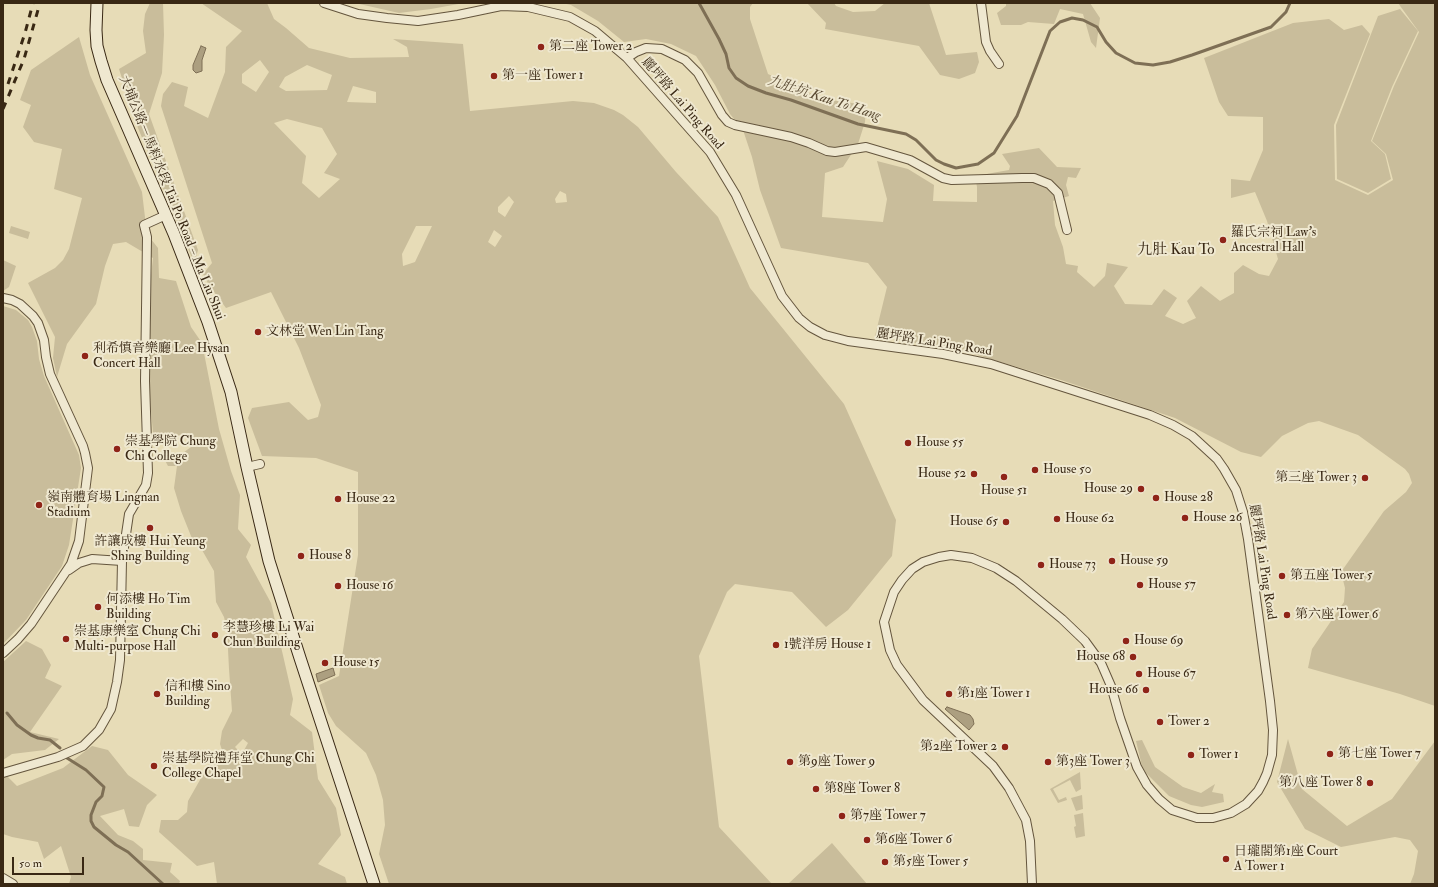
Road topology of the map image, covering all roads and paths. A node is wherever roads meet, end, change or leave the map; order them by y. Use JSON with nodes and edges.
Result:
{"nodes":[{"id":1,"x":97,"y":3,"type":"edge"},
{"id":2,"x":324,"y":3,"type":"edge"},
{"id":3,"x":981,"y":3,"type":"edge"},
{"id":4,"x":627,"y":58,"type":"junction"},
{"id":5,"x":999,"y":64,"type":"dead end"},
{"id":6,"x":166,"y":215,"type":"junction"},
{"id":7,"x":1067,"y":230,"type":"dead end"},
{"id":8,"x":3,"y":298,"type":"edge"},
{"id":9,"x":260,"y":464,"type":"dead end"},
{"id":10,"x":247,"y":467,"type":"junction"},
{"id":11,"x":79,"y":541,"type":"junction"},
{"id":12,"x":92,"y":559,"type":"junction"},
{"id":13,"x":122,"y":561,"type":"junction"},
{"id":14,"x":68,"y":570,"type":"junction"},
{"id":15,"x":3,"y":653,"type":"edge"},
{"id":16,"x":3,"y":773,"type":"edge"},
{"id":17,"x":3,"y":878,"type":"edge"},
{"id":18,"x":13,"y":884,"type":"edge"},
{"id":19,"x":374,"y":884,"type":"edge"},
{"id":20,"x":1032,"y":884,"type":"edge"}],
"edges":[{"from":1,"to":6,"type":"main road","name":"大埔公路－馬料水段 Tai Po Road – Ma Liu Shui"},
{"from":2,"to":4,"type":"street","name":"麗坪路 Lai Ping Road"},
{"from":3,"to":5,"type":"street"},
{"from":4,"to":7,"type":"street"},
{"from":4,"to":20,"type":"street","name":"麗坪路 Lai Ping Road"},
{"from":6,"to":10,"type":"main road","name":"大埔公路－馬料水段 Tai Po Road – Ma Liu Shui"},
{"from":6,"to":13,"type":"street"},
{"from":8,"to":11,"type":"street"},
{"from":9,"to":10,"type":"street"},
{"from":10,"to":19,"type":"main road","name":"大埔公路－馬料水段 Tai Po Road – Ma Liu Shui"},
{"from":11,"to":12,"type":"street"},
{"from":11,"to":14,"type":"street"},
{"from":12,"to":13,"type":"street"},
{"from":12,"to":14,"type":"street"},
{"from":13,"to":16,"type":"street"},
{"from":14,"to":15,"type":"street"},
{"from":17,"to":18,"type":"street"}]}
